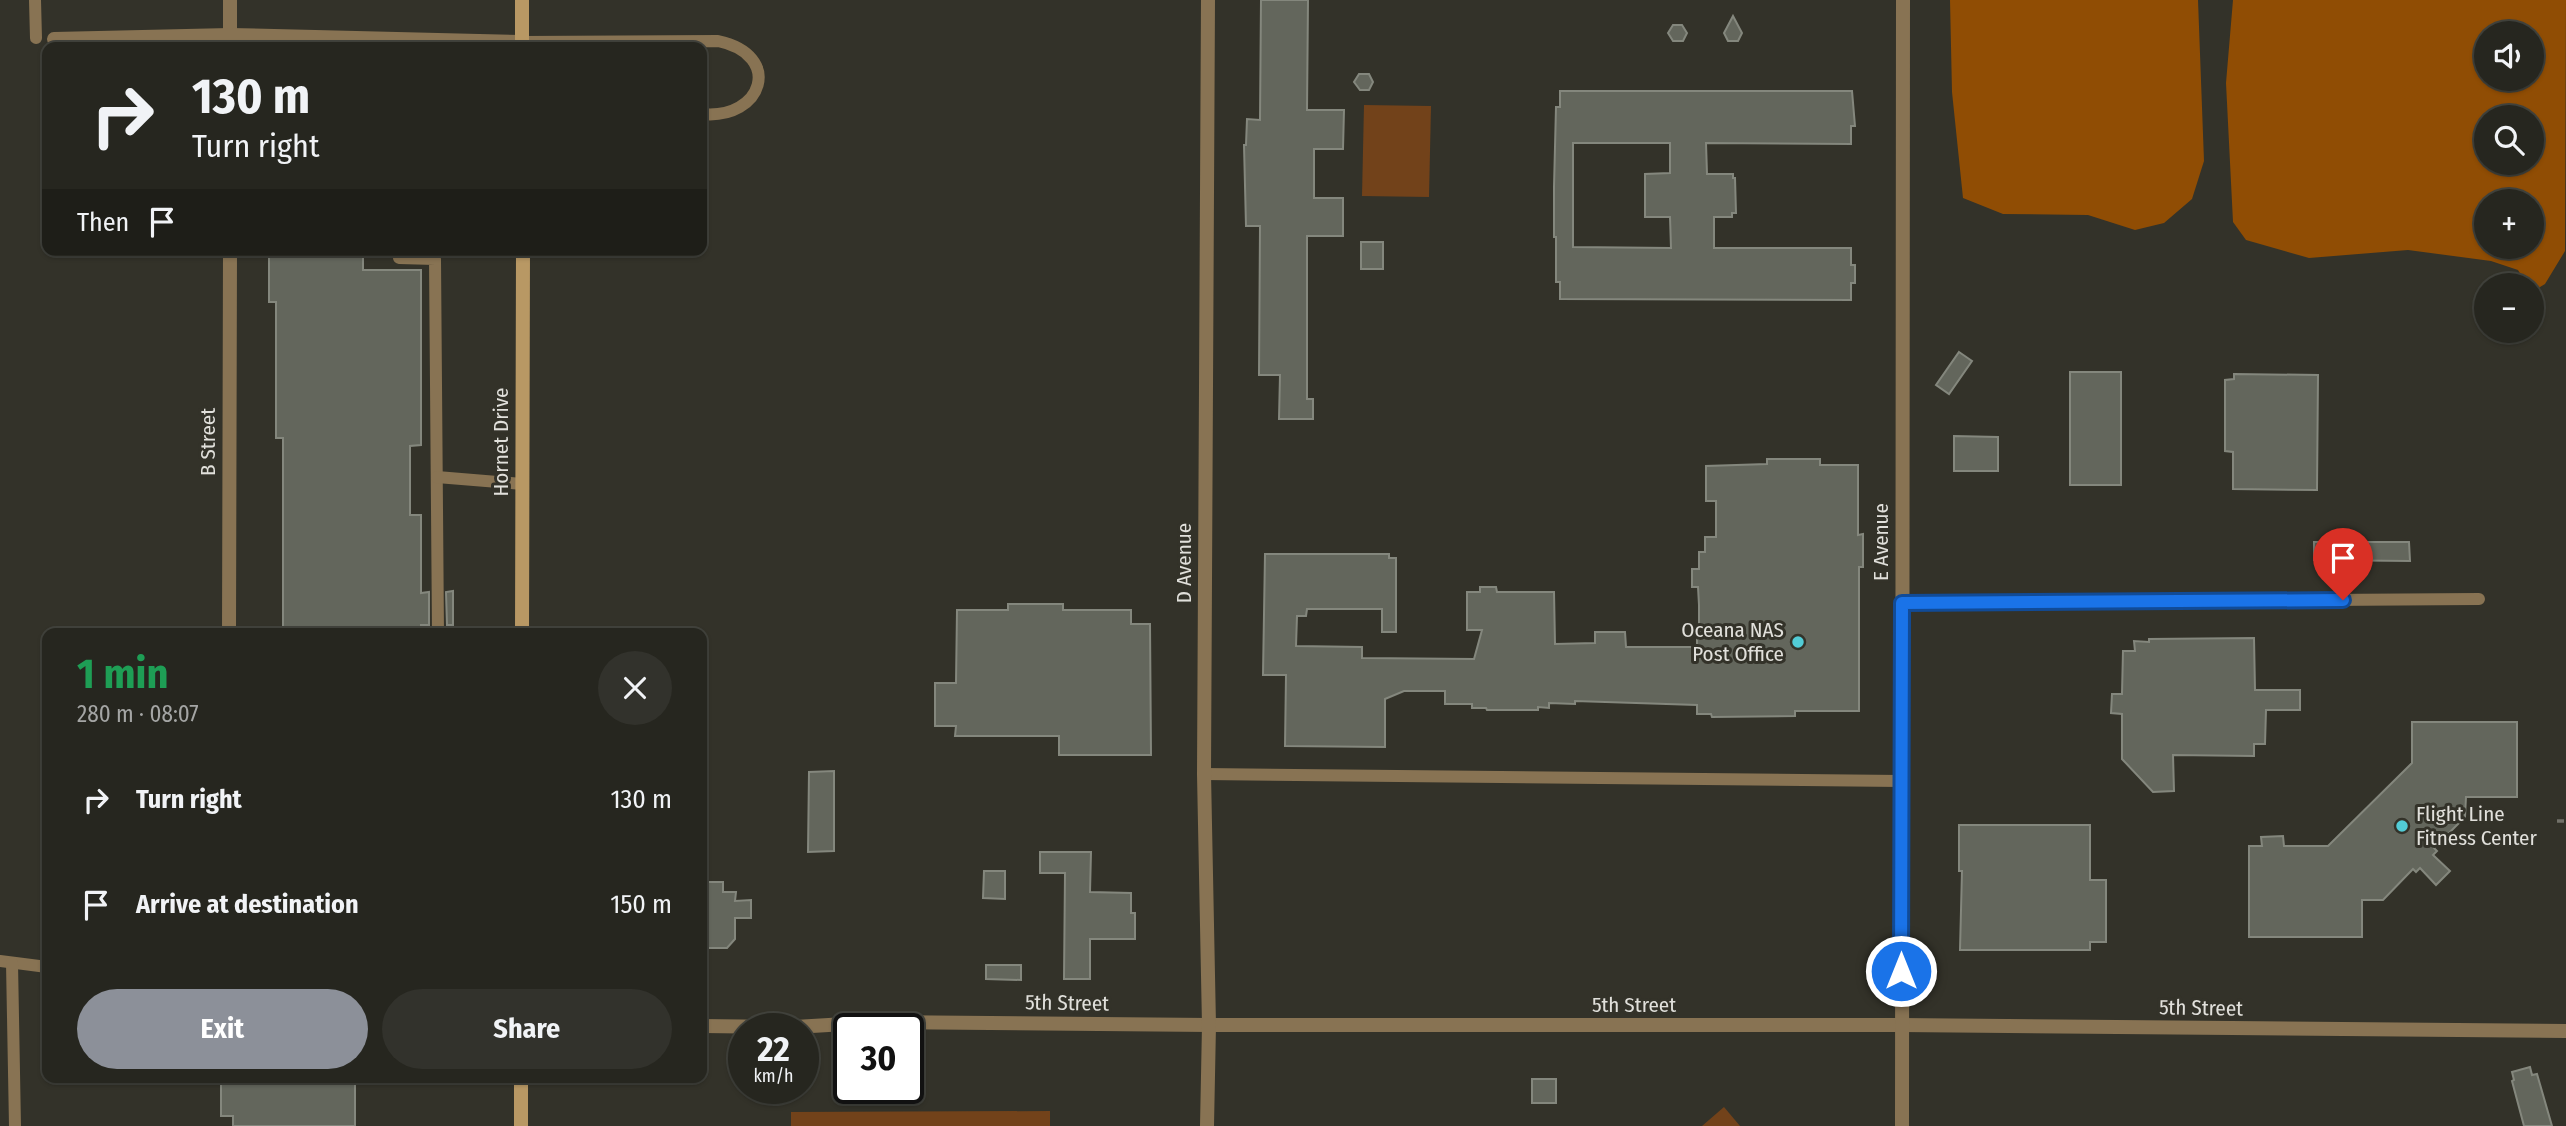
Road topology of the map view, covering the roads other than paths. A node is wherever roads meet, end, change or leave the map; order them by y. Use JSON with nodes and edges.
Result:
{"nodes":[{"id":1,"x":35,"y":0,"type":"edge"},
{"id":2,"x":230,"y":0,"type":"edge"},
{"id":3,"x":522,"y":0,"type":"edge"},
{"id":4,"x":1208,"y":0,"type":"edge"},
{"id":5,"x":1903,"y":0,"type":"edge"},
{"id":6,"x":36,"y":38,"type":"dead end"},
{"id":7,"x":54,"y":39,"type":"dead end"},
{"id":8,"x":230,"y":41,"type":"edge"},
{"id":9,"x":327,"y":42,"type":"edge"},
{"id":10,"x":522,"y":42,"type":"edge"},
{"id":11,"x":653,"y":42,"type":"edge"},
{"id":12,"x":707,"y":115,"type":"edge"},
{"id":13,"x":230,"y":256,"type":"edge"},
{"id":14,"x":523,"y":256,"type":"edge"},
{"id":15,"x":399,"y":258,"type":"dead end"},
{"id":16,"x":437,"y":477,"type":"junction"},
{"id":17,"x":522,"y":484,"type":"junction"},
{"id":18,"x":2479,"y":599,"type":"dead end"},
{"id":19,"x":1902,"y":603,"type":"junction"},
{"id":20,"x":229,"y":628,"type":"edge"},
{"id":21,"x":438,"y":628,"type":"edge"},
{"id":22,"x":522,"y":628,"type":"edge"},
{"id":23,"x":1204,"y":774,"type":"junction"},
{"id":24,"x":1901,"y":781,"type":"junction"},
{"id":25,"x":6,"y":962,"type":"edge"},
{"id":26,"x":42,"y":966,"type":"edge"},
{"id":27,"x":1209,"y":1025,"type":"junction"},
{"id":28,"x":707,"y":1026,"type":"edge"},
{"id":29,"x":1901,"y":1026,"type":"junction"},
{"id":30,"x":2566,"y":1031,"type":"edge"},
{"id":31,"x":521,"y":1083,"type":"edge"},
{"id":32,"x":15,"y":1126,"type":"edge"},
{"id":33,"x":521,"y":1126,"type":"edge"},
{"id":34,"x":1206,"y":1126,"type":"edge"},
{"id":35,"x":1902,"y":1126,"type":"edge"}],
"edges":[{"from":1,"to":6,"type":"lane"},
{"from":2,"to":8,"type":"street"},
{"from":3,"to":10,"type":"main road"},
{"from":4,"to":23,"type":"street","name":"D Avenue"},
{"from":5,"to":19,"type":"street","name":"E Avenue"},
{"from":7,"to":8,"type":"street"},
{"from":8,"to":9,"type":"street"},
{"from":11,"to":12,"type":"lane"},
{"from":13,"to":20,"type":"street","name":"B Street"},
{"from":14,"to":17,"type":"main road","name":"Hornet Drive"},
{"from":15,"to":16,"type":"lane"},
{"from":16,"to":17,"type":"lane"},
{"from":16,"to":21,"type":"lane"},
{"from":17,"to":22,"type":"main road","name":"Hornet Drive"},
{"from":18,"to":19,"type":"lane"},
{"from":19,"to":24,"type":"street","name":"E Avenue"},
{"from":23,"to":24,"type":"lane"},
{"from":23,"to":27,"type":"street","name":"D Avenue"},
{"from":24,"to":29,"type":"street","name":"E Avenue"},
{"from":25,"to":26,"type":"lane"},
{"from":25,"to":32,"type":"lane"},
{"from":27,"to":28,"type":"street","name":"5th Street"},
{"from":27,"to":29,"type":"street","name":"5th Street"},
{"from":27,"to":34,"type":"street","name":"D Avenue"},
{"from":29,"to":30,"type":"street","name":"5th Street"},
{"from":29,"to":35,"type":"street","name":"E Avenue"},
{"from":31,"to":33,"type":"main road"}]}
